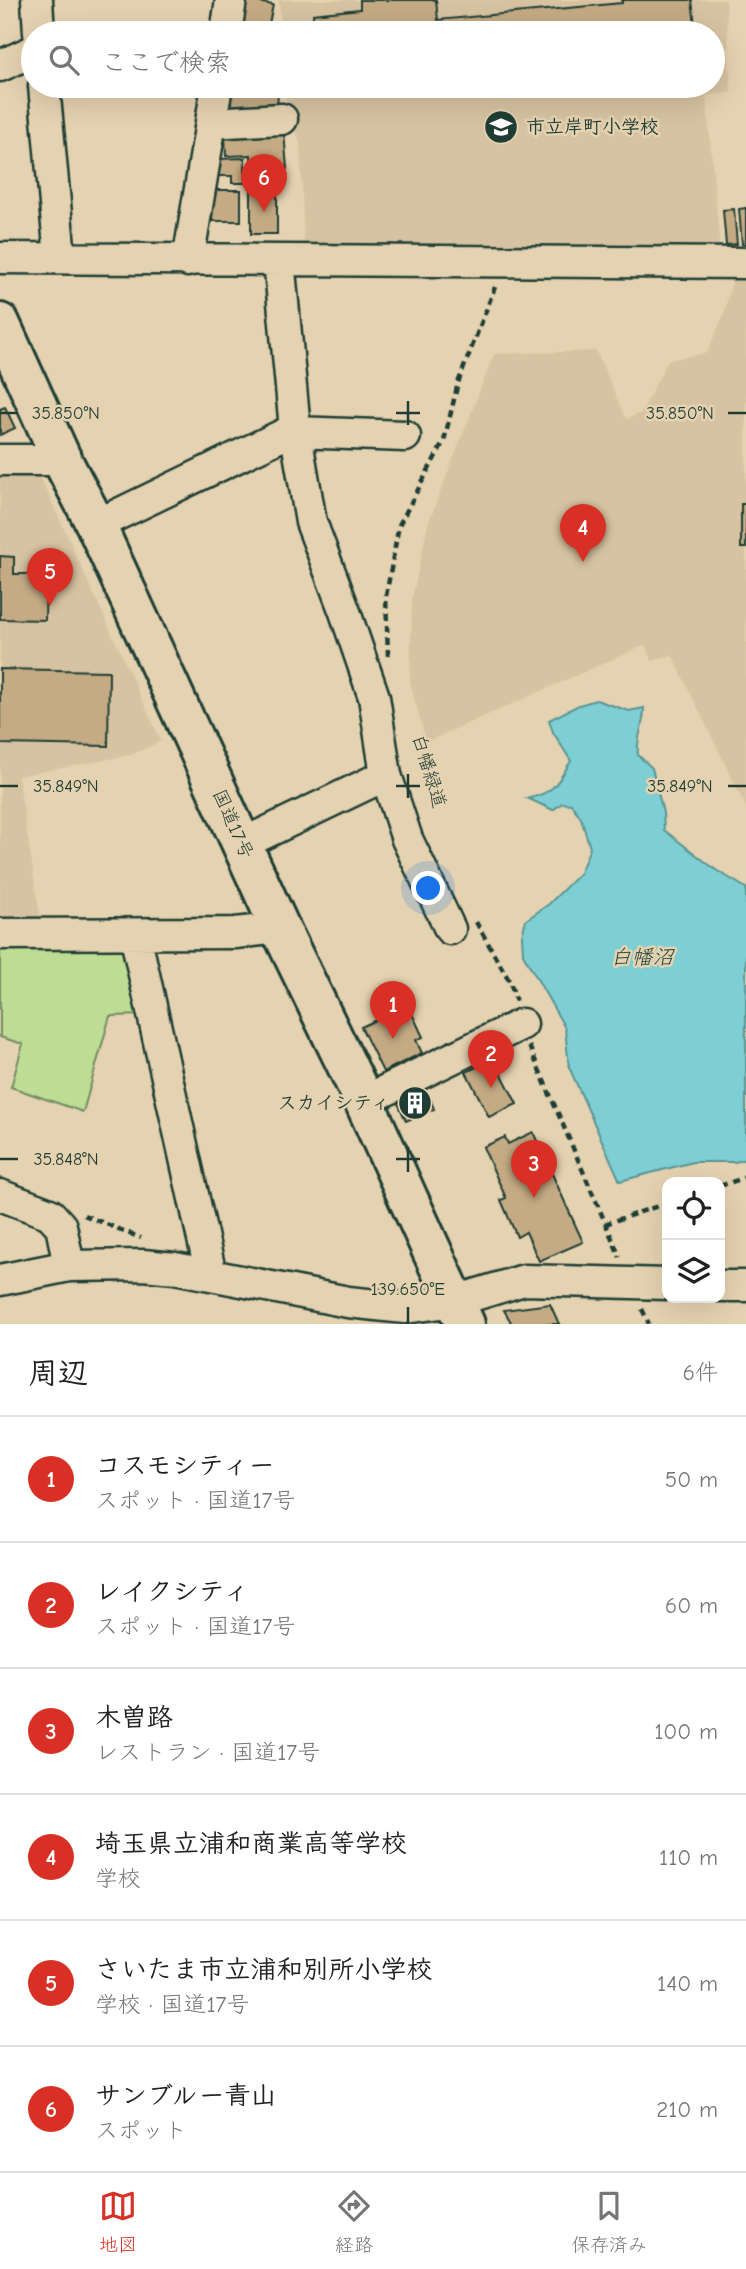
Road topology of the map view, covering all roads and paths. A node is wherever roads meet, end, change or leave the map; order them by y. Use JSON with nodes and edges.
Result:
{"nodes":[{"id":1,"x":37,"y":0,"type":"edge"},
{"id":2,"x":232,"y":0,"type":"edge"},
{"id":3,"x":38,"y":21,"type":"edge"},
{"id":4,"x":228,"y":21,"type":"edge"},
{"id":5,"x":21,"y":56,"type":"edge"},
{"id":6,"x":0,"y":66,"type":"edge"},
{"id":7,"x":45,"y":98,"type":"edge"},
{"id":8,"x":215,"y":98,"type":"edge"},
{"id":9,"x":282,"y":119,"type":"dead end"},
{"id":10,"x":211,"y":123,"type":"junction"},
{"id":11,"x":60,"y":257,"type":"junction"},
{"id":12,"x":0,"y":258,"type":"edge"},
{"id":13,"x":279,"y":260,"type":"junction"},
{"id":14,"x":188,"y":261,"type":"junction"},
{"id":15,"x":505,"y":261,"type":"junction"},
{"id":16,"x":746,"y":263,"type":"edge"},
{"id":17,"x":0,"y":323,"type":"edge"},
{"id":18,"x":295,"y":430,"type":"junction"},
{"id":19,"x":405,"y":436,"type":"dead end"},
{"id":20,"x":0,"y":460,"type":"edge"},
{"id":21,"x":62,"y":460,"type":"junction"},
{"id":22,"x":96,"y":525,"type":"junction"},
{"id":23,"x":388,"y":663,"type":"dead end"},
{"id":24,"x":386,"y":775,"type":"junction"},
{"id":25,"x":242,"y":844,"type":"junction"},
{"id":26,"x":461,"y":921,"type":"joint"},
{"id":27,"x":280,"y":928,"type":"junction"},
{"id":28,"x":0,"y":934,"type":"edge"},
{"id":29,"x":135,"y":934,"type":"junction"},
{"id":30,"x":522,"y":1024,"type":"junction"},
{"id":31,"x":365,"y":1101,"type":"junction"},
{"id":32,"x":746,"y":1177,"type":"edge"},
{"id":33,"x":725,"y":1184,"type":"edge"},
{"id":34,"x":0,"y":1195,"type":"edge"},
{"id":35,"x":662,"y":1205,"type":"edge"},
{"id":36,"x":50,"y":1214,"type":"junction"},
{"id":37,"x":605,"y":1224,"type":"junction"},
{"id":38,"x":148,"y":1241,"type":"dead end"},
{"id":39,"x":621,"y":1259,"type":"dead end"},
{"id":40,"x":69,"y":1266,"type":"junction"},
{"id":41,"x":211,"y":1275,"type":"junction"},
{"id":42,"x":0,"y":1280,"type":"edge"},
{"id":43,"x":662,"y":1284,"type":"edge"},
{"id":44,"x":725,"y":1286,"type":"edge"},
{"id":45,"x":746,"y":1286,"type":"edge"},
{"id":46,"x":460,"y":1313,"type":"edge"}],
"edges":[{"from":1,"to":3,"type":"street"},
{"from":2,"to":4,"type":"street"},
{"from":5,"to":6,"type":"street"},
{"from":7,"to":11,"type":"street"},
{"from":8,"to":10,"type":"street"},
{"from":9,"to":10,"type":"street"},
{"from":10,"to":14,"type":"street"},
{"from":11,"to":12,"type":"street"},
{"from":11,"to":14,"type":"street"},
{"from":13,"to":14,"type":"street"},
{"from":13,"to":15,"type":"street"},
{"from":13,"to":18,"type":"street"},
{"from":15,"to":16,"type":"street"},
{"from":15,"to":23,"type":"path"},
{"from":17,"to":21,"type":"highway","name":"国道17号"},
{"from":18,"to":19,"type":"street"},
{"from":18,"to":22,"type":"street"},
{"from":18,"to":24,"type":"street"},
{"from":20,"to":21,"type":"street"},
{"from":21,"to":22,"type":"highway","name":"国道17号"},
{"from":22,"to":25,"type":"highway","name":"国道17号"},
{"from":24,"to":25,"type":"street"},
{"from":24,"to":26,"type":"street"},
{"from":25,"to":27,"type":"highway","name":"国道17号"},
{"from":26,"to":30,"type":"path"},
{"from":27,"to":29,"type":"street"},
{"from":27,"to":31,"type":"highway","name":"国道17号"},
{"from":28,"to":29,"type":"street"},
{"from":29,"to":41,"type":"street"},
{"from":30,"to":31,"type":"street"},
{"from":30,"to":37,"type":"path"},
{"from":31,"to":46,"type":"highway","name":"国道17号"},
{"from":32,"to":33,"type":"path"},
{"from":34,"to":36,"type":"street"},
{"from":35,"to":37,"type":"path"},
{"from":36,"to":38,"type":"path"},
{"from":36,"to":40,"type":"street"},
{"from":37,"to":39,"type":"path"},
{"from":40,"to":41,"type":"street"},
{"from":40,"to":42,"type":"street"},
{"from":41,"to":46,"type":"street"},
{"from":43,"to":46,"type":"street"},
{"from":44,"to":45,"type":"street"}]}
